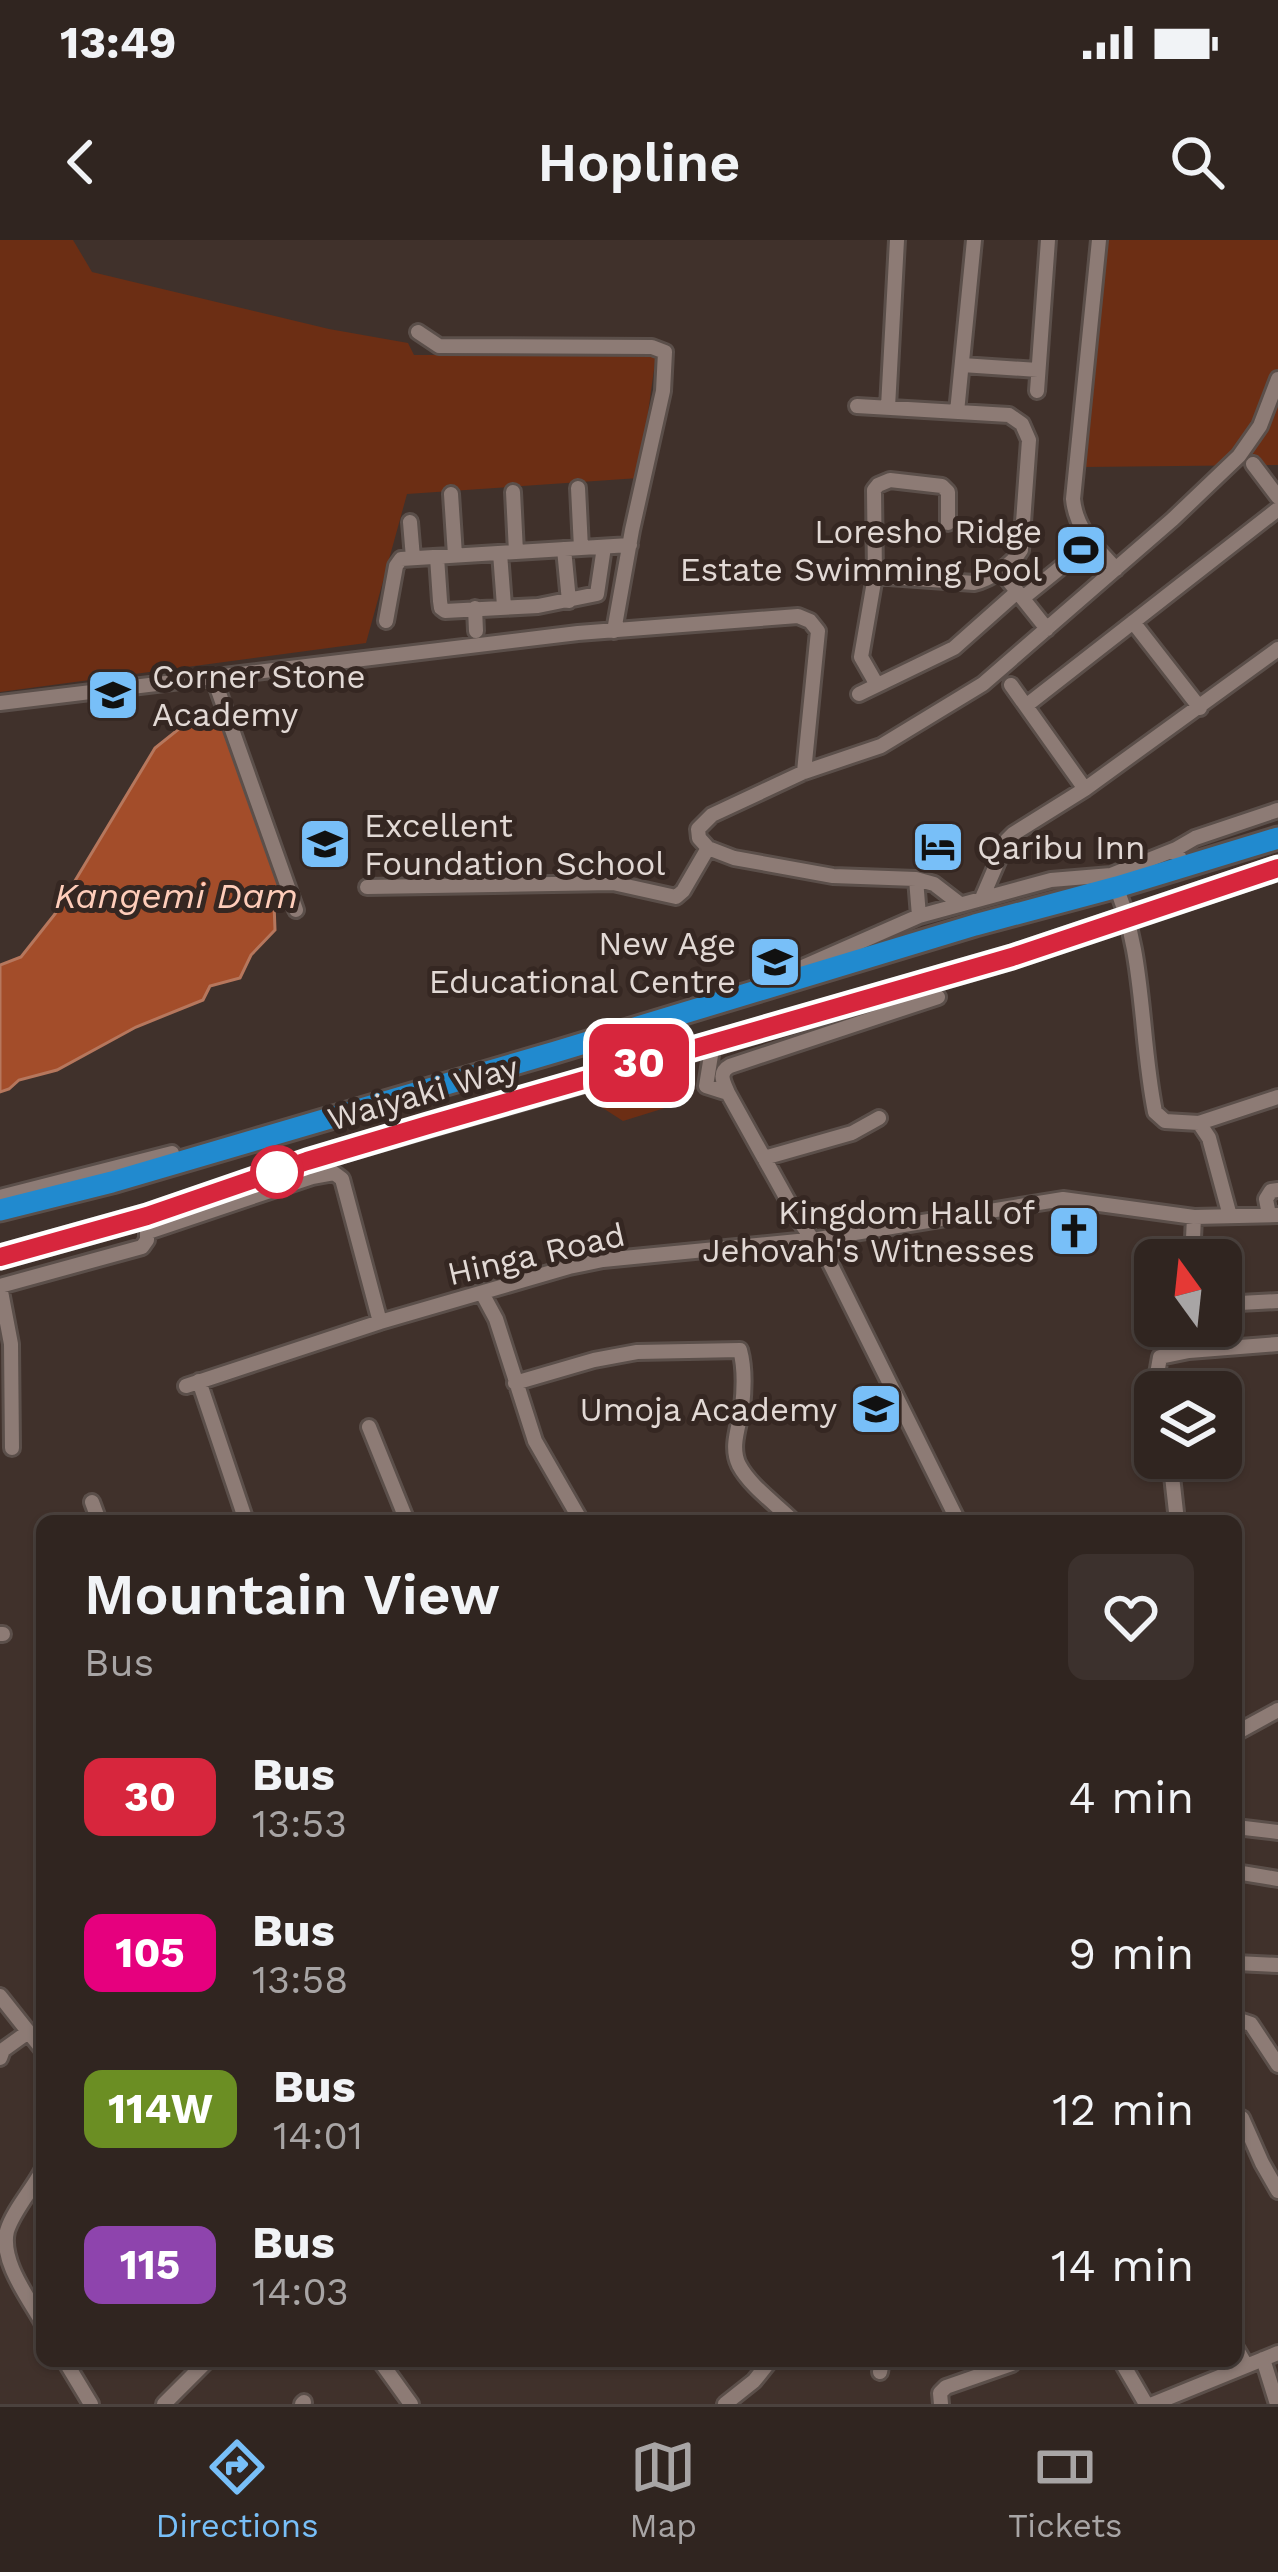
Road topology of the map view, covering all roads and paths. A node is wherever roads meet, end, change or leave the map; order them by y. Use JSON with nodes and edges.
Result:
{"nodes":[{"id":1,"x":897,"y":240,"type":"edge"},
{"id":2,"x":974,"y":240,"type":"edge"},
{"id":3,"x":1048,"y":240,"type":"edge"},
{"id":4,"x":1099,"y":240,"type":"edge"},
{"id":5,"x":418,"y":332,"type":"dead end"},
{"id":6,"x":962,"y":364,"type":"junction"},
{"id":7,"x":1038,"y":370,"type":"junction"},
{"id":8,"x":1278,"y":379,"type":"edge"},
{"id":9,"x":1037,"y":391,"type":"dead end"},
{"id":10,"x":857,"y":406,"type":"dead end"},
{"id":11,"x":888,"y":407,"type":"junction"},
{"id":12,"x":957,"y":412,"type":"junction"},
{"id":13,"x":1253,"y":464,"type":"dead end"},
{"id":14,"x":578,"y":488,"type":"dead end"},
{"id":15,"x":513,"y":492,"type":"dead end"},
{"id":16,"x":451,"y":494,"type":"dead end"},
{"id":17,"x":1278,"y":496,"type":"edge"},
{"id":18,"x":1278,"y":509,"type":"edge"},
{"id":19,"x":410,"y":522,"type":"dead end"},
{"id":20,"x":948,"y":523,"type":"dead end"},
{"id":21,"x":630,"y":545,"type":"junction"},
{"id":22,"x":604,"y":547,"type":"junction"},
{"id":23,"x":572,"y":549,"type":"junction"},
{"id":24,"x":508,"y":552,"type":"junction"},
{"id":25,"x":455,"y":555,"type":"junction"},
{"id":26,"x":437,"y":556,"type":"junction"},
{"id":27,"x":412,"y":558,"type":"junction"},
{"id":28,"x":1065,"y":564,"type":"dead end"},
{"id":29,"x":1003,"y":567,"type":"junction"},
{"id":30,"x":1116,"y":569,"type":"junction"},
{"id":31,"x":875,"y":576,"type":"junction"},
{"id":32,"x":1023,"y":592,"type":"junction"},
{"id":33,"x":569,"y":602,"type":"junction"},
{"id":34,"x":504,"y":606,"type":"junction"},
{"id":35,"x":476,"y":608,"type":"junction"},
{"id":36,"x":386,"y":621,"type":"dead end"},
{"id":37,"x":1133,"y":622,"type":"junction"},
{"id":38,"x":1050,"y":626,"type":"junction"},
{"id":39,"x":476,"y":631,"type":"dead end"},
{"id":40,"x":614,"y":631,"type":"junction"},
{"id":41,"x":1278,"y":649,"type":"edge"},
{"id":42,"x":213,"y":676,"type":"junction"},
{"id":43,"x":877,"y":685,"type":"junction"},
{"id":44,"x":1011,"y":685,"type":"dead end"},
{"id":45,"x":859,"y":694,"type":"dead end"},
{"id":46,"x":0,"y":703,"type":"edge"},
{"id":47,"x":1027,"y":705,"type":"junction"},
{"id":48,"x":1199,"y":708,"type":"junction"},
{"id":49,"x":804,"y":772,"type":"junction"},
{"id":50,"x":1085,"y":789,"type":"junction"},
{"id":51,"x":1278,"y":810,"type":"edge"},
{"id":52,"x":1278,"y":838,"type":"edge"},
{"id":53,"x":708,"y":848,"type":"junction"},
{"id":54,"x":1180,"y":858,"type":"junction"},
{"id":55,"x":1278,"y":868,"type":"edge"},
{"id":56,"x":916,"y":879,"type":"junction"},
{"id":57,"x":1114,"y":881,"type":"junction"},
{"id":58,"x":367,"y":887,"type":"dead end"},
{"id":59,"x":982,"y":898,"type":"junction"},
{"id":60,"x":960,"y":904,"type":"junction"},
{"id":61,"x":296,"y":910,"type":"dead end"},
{"id":62,"x":919,"y":916,"type":"junction"},
{"id":63,"x":1128,"y":917,"type":"junction"},
{"id":64,"x":738,"y":995,"type":"junction"},
{"id":65,"x":938,"y":998,"type":"dead end"},
{"id":66,"x":713,"y":1043,"type":"junction"},
{"id":67,"x":723,"y":1071,"type":"junction"},
{"id":68,"x":728,"y":1094,"type":"junction"},
{"id":69,"x":1278,"y":1097,"type":"edge"},
{"id":70,"x":879,"y":1118,"type":"dead end"},
{"id":71,"x":1198,"y":1123,"type":"junction"},
{"id":72,"x":172,"y":1153,"type":"dead end"},
{"id":73,"x":764,"y":1158,"type":"junction"},
{"id":74,"x":309,"y":1169,"type":"junction"},
{"id":75,"x":112,"y":1182,"type":"junction"},
{"id":76,"x":1278,"y":1190,"type":"edge"},
{"id":77,"x":0,"y":1197,"type":"edge"},
{"id":78,"x":0,"y":1210,"type":"edge"},
{"id":79,"x":1274,"y":1215,"type":"edge"},
{"id":80,"x":1230,"y":1216,"type":"junction"},
{"id":81,"x":1194,"y":1217,"type":"junction"},
{"id":82,"x":122,"y":1223,"type":"junction"},
{"id":83,"x":147,"y":1224,"type":"junction"},
{"id":84,"x":815,"y":1239,"type":"junction"},
{"id":85,"x":1193,"y":1239,"type":"edge"},
{"id":86,"x":0,"y":1257,"type":"edge"},
{"id":87,"x":0,"y":1286,"type":"edge"},
{"id":88,"x":482,"y":1293,"type":"junction"},
{"id":89,"x":1278,"y":1301,"type":"edge"},
{"id":90,"x":1242,"y":1303,"type":"edge"},
{"id":91,"x":380,"y":1322,"type":"junction"},
{"id":92,"x":1278,"y":1344,"type":"edge"},
{"id":93,"x":1189,"y":1347,"type":"edge"},
{"id":94,"x":1189,"y":1351,"type":"junction"},
{"id":95,"x":1157,"y":1371,"type":"edge"},
{"id":96,"x":515,"y":1383,"type":"junction"},
{"id":97,"x":369,"y":1427,"type":"dead end"},
{"id":98,"x":12,"y":1448,"type":"dead end"},
{"id":99,"x":1173,"y":1479,"type":"edge"},
{"id":100,"x":92,"y":1502,"type":"dead end"},
{"id":101,"x":97,"y":1515,"type":"edge"},
{"id":102,"x":244,"y":1515,"type":"edge"},
{"id":103,"x":405,"y":1515,"type":"edge"},
{"id":104,"x":578,"y":1515,"type":"edge"},
{"id":105,"x":787,"y":1515,"type":"edge"},
{"id":106,"x":955,"y":1515,"type":"edge"},
{"id":107,"x":1177,"y":1515,"type":"edge"},
{"id":108,"x":1278,"y":1711,"type":"edge"},
{"id":109,"x":1242,"y":1730,"type":"edge"},
{"id":110,"x":1242,"y":1828,"type":"edge"},
{"id":111,"x":1278,"y":1832,"type":"edge"},
{"id":112,"x":1242,"y":1873,"type":"edge"},
{"id":113,"x":1278,"y":1879,"type":"edge"},
{"id":114,"x":1242,"y":1963,"type":"edge"},
{"id":115,"x":1278,"y":1965,"type":"edge"},
{"id":116,"x":0,"y":1996,"type":"edge"},
{"id":117,"x":1242,"y":2021,"type":"edge"},
{"id":118,"x":28,"y":2032,"type":"junction"},
{"id":119,"x":36,"y":2042,"type":"edge"},
{"id":120,"x":0,"y":2058,"type":"edge"},
{"id":121,"x":1278,"y":2065,"type":"edge"},
{"id":122,"x":1242,"y":2118,"type":"dead end"},
{"id":123,"x":36,"y":2181,"type":"edge"},
{"id":124,"x":1278,"y":2191,"type":"edge"},
{"id":125,"x":36,"y":2311,"type":"edge"},
{"id":126,"x":1270,"y":2356,"type":"edge"},
{"id":127,"x":1242,"y":2358,"type":"edge"},
{"id":128,"x":1246,"y":2365,"type":"junction"},
{"id":129,"x":68,"y":2367,"type":"edge"},
{"id":130,"x":201,"y":2367,"type":"edge"},
{"id":131,"x":384,"y":2367,"type":"edge"},
{"id":132,"x":765,"y":2367,"type":"edge"},
{"id":133,"x":1003,"y":2367,"type":"edge"},
{"id":134,"x":1126,"y":2367,"type":"edge"},
{"id":135,"x":1241,"y":2367,"type":"edge"},
{"id":136,"x":1242,"y":2367,"type":"edge"},
{"id":137,"x":403,"y":2400,"type":"edge"},
{"id":138,"x":1156,"y":2403,"type":"edge"},
{"id":139,"x":91,"y":2404,"type":"edge"},
{"id":140,"x":164,"y":2404,"type":"edge"},
{"id":141,"x":725,"y":2404,"type":"edge"},
{"id":142,"x":941,"y":2404,"type":"edge"},
{"id":143,"x":1277,"y":2404,"type":"edge"}],
"edges":[{"from":1,"to":11,"type":"street"},
{"from":2,"to":6,"type":"street"},
{"from":3,"to":7,"type":"street"},
{"from":4,"to":30,"type":"street"},
{"from":5,"to":21,"type":"street"},
{"from":6,"to":7,"type":"street"},
{"from":6,"to":12,"type":"street"},
{"from":7,"to":9,"type":"street"},
{"from":8,"to":30,"type":"street"},
{"from":10,"to":11,"type":"street"},
{"from":11,"to":12,"type":"street"},
{"from":12,"to":29,"type":"street"},
{"from":13,"to":17,"type":"street"},
{"from":14,"to":23,"type":"street"},
{"from":15,"to":24,"type":"street"},
{"from":16,"to":25,"type":"street"},
{"from":18,"to":37,"type":"street"},
{"from":19,"to":27,"type":"street"},
{"from":20,"to":31,"type":"street"},
{"from":21,"to":22,"type":"street"},
{"from":21,"to":40,"type":"street"},
{"from":22,"to":23,"type":"street"},
{"from":22,"to":33,"type":"street"},
{"from":23,"to":24,"type":"street"},
{"from":23,"to":33,"type":"street"},
{"from":24,"to":25,"type":"street"},
{"from":24,"to":34,"type":"street"},
{"from":25,"to":26,"type":"street"},
{"from":26,"to":27,"type":"street"},
{"from":26,"to":35,"type":"street"},
{"from":27,"to":36,"type":"street"},
{"from":28,"to":32,"type":"street"},
{"from":29,"to":31,"type":"street"},
{"from":29,"to":32,"type":"street"},
{"from":30,"to":38,"type":"street"},
{"from":31,"to":43,"type":"street"},
{"from":32,"to":38,"type":"street"},
{"from":32,"to":43,"type":"street"},
{"from":33,"to":34,"type":"street"},
{"from":34,"to":35,"type":"street"},
{"from":35,"to":39,"type":"street"},
{"from":37,"to":47,"type":"street"},
{"from":37,"to":48,"type":"street"},
{"from":38,"to":49,"type":"street"},
{"from":40,"to":42,"type":"street"},
{"from":40,"to":49,"type":"street"},
{"from":41,"to":48,"type":"street"},
{"from":42,"to":46,"type":"street"},
{"from":42,"to":61,"type":"street"},
{"from":43,"to":45,"type":"street"},
{"from":44,"to":47,"type":"street"},
{"from":47,"to":50,"type":"street"},
{"from":48,"to":50,"type":"street"},
{"from":49,"to":53,"type":"street"},
{"from":50,"to":59,"type":"street"},
{"from":51,"to":54,"type":"street"},
{"from":52,"to":54,"type":"highway","name":"Waiyaki Way"},
{"from":53,"to":56,"type":"street"},
{"from":53,"to":58,"type":"street"},
{"from":54,"to":57,"type":"highway","name":"Waiyaki Way"},
{"from":55,"to":63,"type":"highway","name":"Waiyaki Way"},
{"from":56,"to":60,"type":"street"},
{"from":56,"to":62,"type":"street"},
{"from":57,"to":59,"type":"street"},
{"from":57,"to":63,"type":"street"},
{"from":57,"to":64,"type":"highway","name":"Waiyaki Way"},
{"from":59,"to":60,"type":"street"},
{"from":60,"to":62,"type":"street"},
{"from":62,"to":64,"type":"street"},
{"from":63,"to":66,"type":"highway","name":"Waiyaki Way"},
{"from":63,"to":71,"type":"street"},
{"from":64,"to":75,"type":"highway","name":"Waiyaki Way"},
{"from":65,"to":67,"type":"street"},
{"from":66,"to":67,"type":"street"},
{"from":66,"to":68,"type":"street"},
{"from":66,"to":74,"type":"highway","name":"Waiyaki Way"},
{"from":67,"to":68,"type":"street"},
{"from":68,"to":73,"type":"street"},
{"from":69,"to":71,"type":"street"},
{"from":70,"to":73,"type":"street"},
{"from":71,"to":80,"type":"street"},
{"from":72,"to":77,"type":"street"},
{"from":73,"to":84,"type":"street"},
{"from":74,"to":83,"type":"highway","name":"Waiyaki Way"},
{"from":74,"to":91,"type":"street"},
{"from":75,"to":78,"type":"highway","name":"Waiyaki Way"},
{"from":75,"to":82,"type":"highway"},
{"from":76,"to":79,"type":"street"},
{"from":79,"to":80,"type":"street","name":"Hinga Road"},
{"from":80,"to":81,"type":"street","name":"Hinga Road"},
{"from":81,"to":84,"type":"street","name":"Hinga Road"},
{"from":81,"to":85,"type":"street"},
{"from":82,"to":83,"type":"highway","name":"Waiyaki Way"},
{"from":82,"to":86,"type":"highway","name":"Waiyaki Way"},
{"from":83,"to":87,"type":"street"},
{"from":84,"to":88,"type":"street","name":"Hinga Road"},
{"from":84,"to":106,"type":"street"},
{"from":87,"to":98,"type":"street"},
{"from":88,"to":91,"type":"street","name":"Hinga Road"},
{"from":88,"to":96,"type":"street"},
{"from":89,"to":90,"type":"street"},
{"from":91,"to":102,"type":"street","name":"Hinga Road"},
{"from":92,"to":94,"type":"street"},
{"from":93,"to":94,"type":"street"},
{"from":94,"to":95,"type":"street"},
{"from":96,"to":104,"type":"street"},
{"from":96,"to":105,"type":"street"},
{"from":97,"to":103,"type":"street"},
{"from":99,"to":107,"type":"street"},
{"from":100,"to":101,"type":"street"},
{"from":108,"to":109,"type":"street"},
{"from":110,"to":111,"type":"street"},
{"from":112,"to":113,"type":"street"},
{"from":114,"to":115,"type":"street"},
{"from":116,"to":118,"type":"street"},
{"from":117,"to":121,"type":"street"},
{"from":118,"to":119,"type":"street"},
{"from":118,"to":120,"type":"street"},
{"from":122,"to":124,"type":"street"},
{"from":123,"to":125,"type":"street"},
{"from":126,"to":128,"type":"street"},
{"from":126,"to":143,"type":"street"},
{"from":127,"to":128,"type":"street"},
{"from":128,"to":136,"type":"street"},
{"from":129,"to":139,"type":"street"},
{"from":130,"to":140,"type":"street"},
{"from":131,"to":137,"type":"street"},
{"from":132,"to":141,"type":"street"},
{"from":133,"to":142,"type":"street"},
{"from":134,"to":138,"type":"street"},
{"from":135,"to":138,"type":"street"}]}
